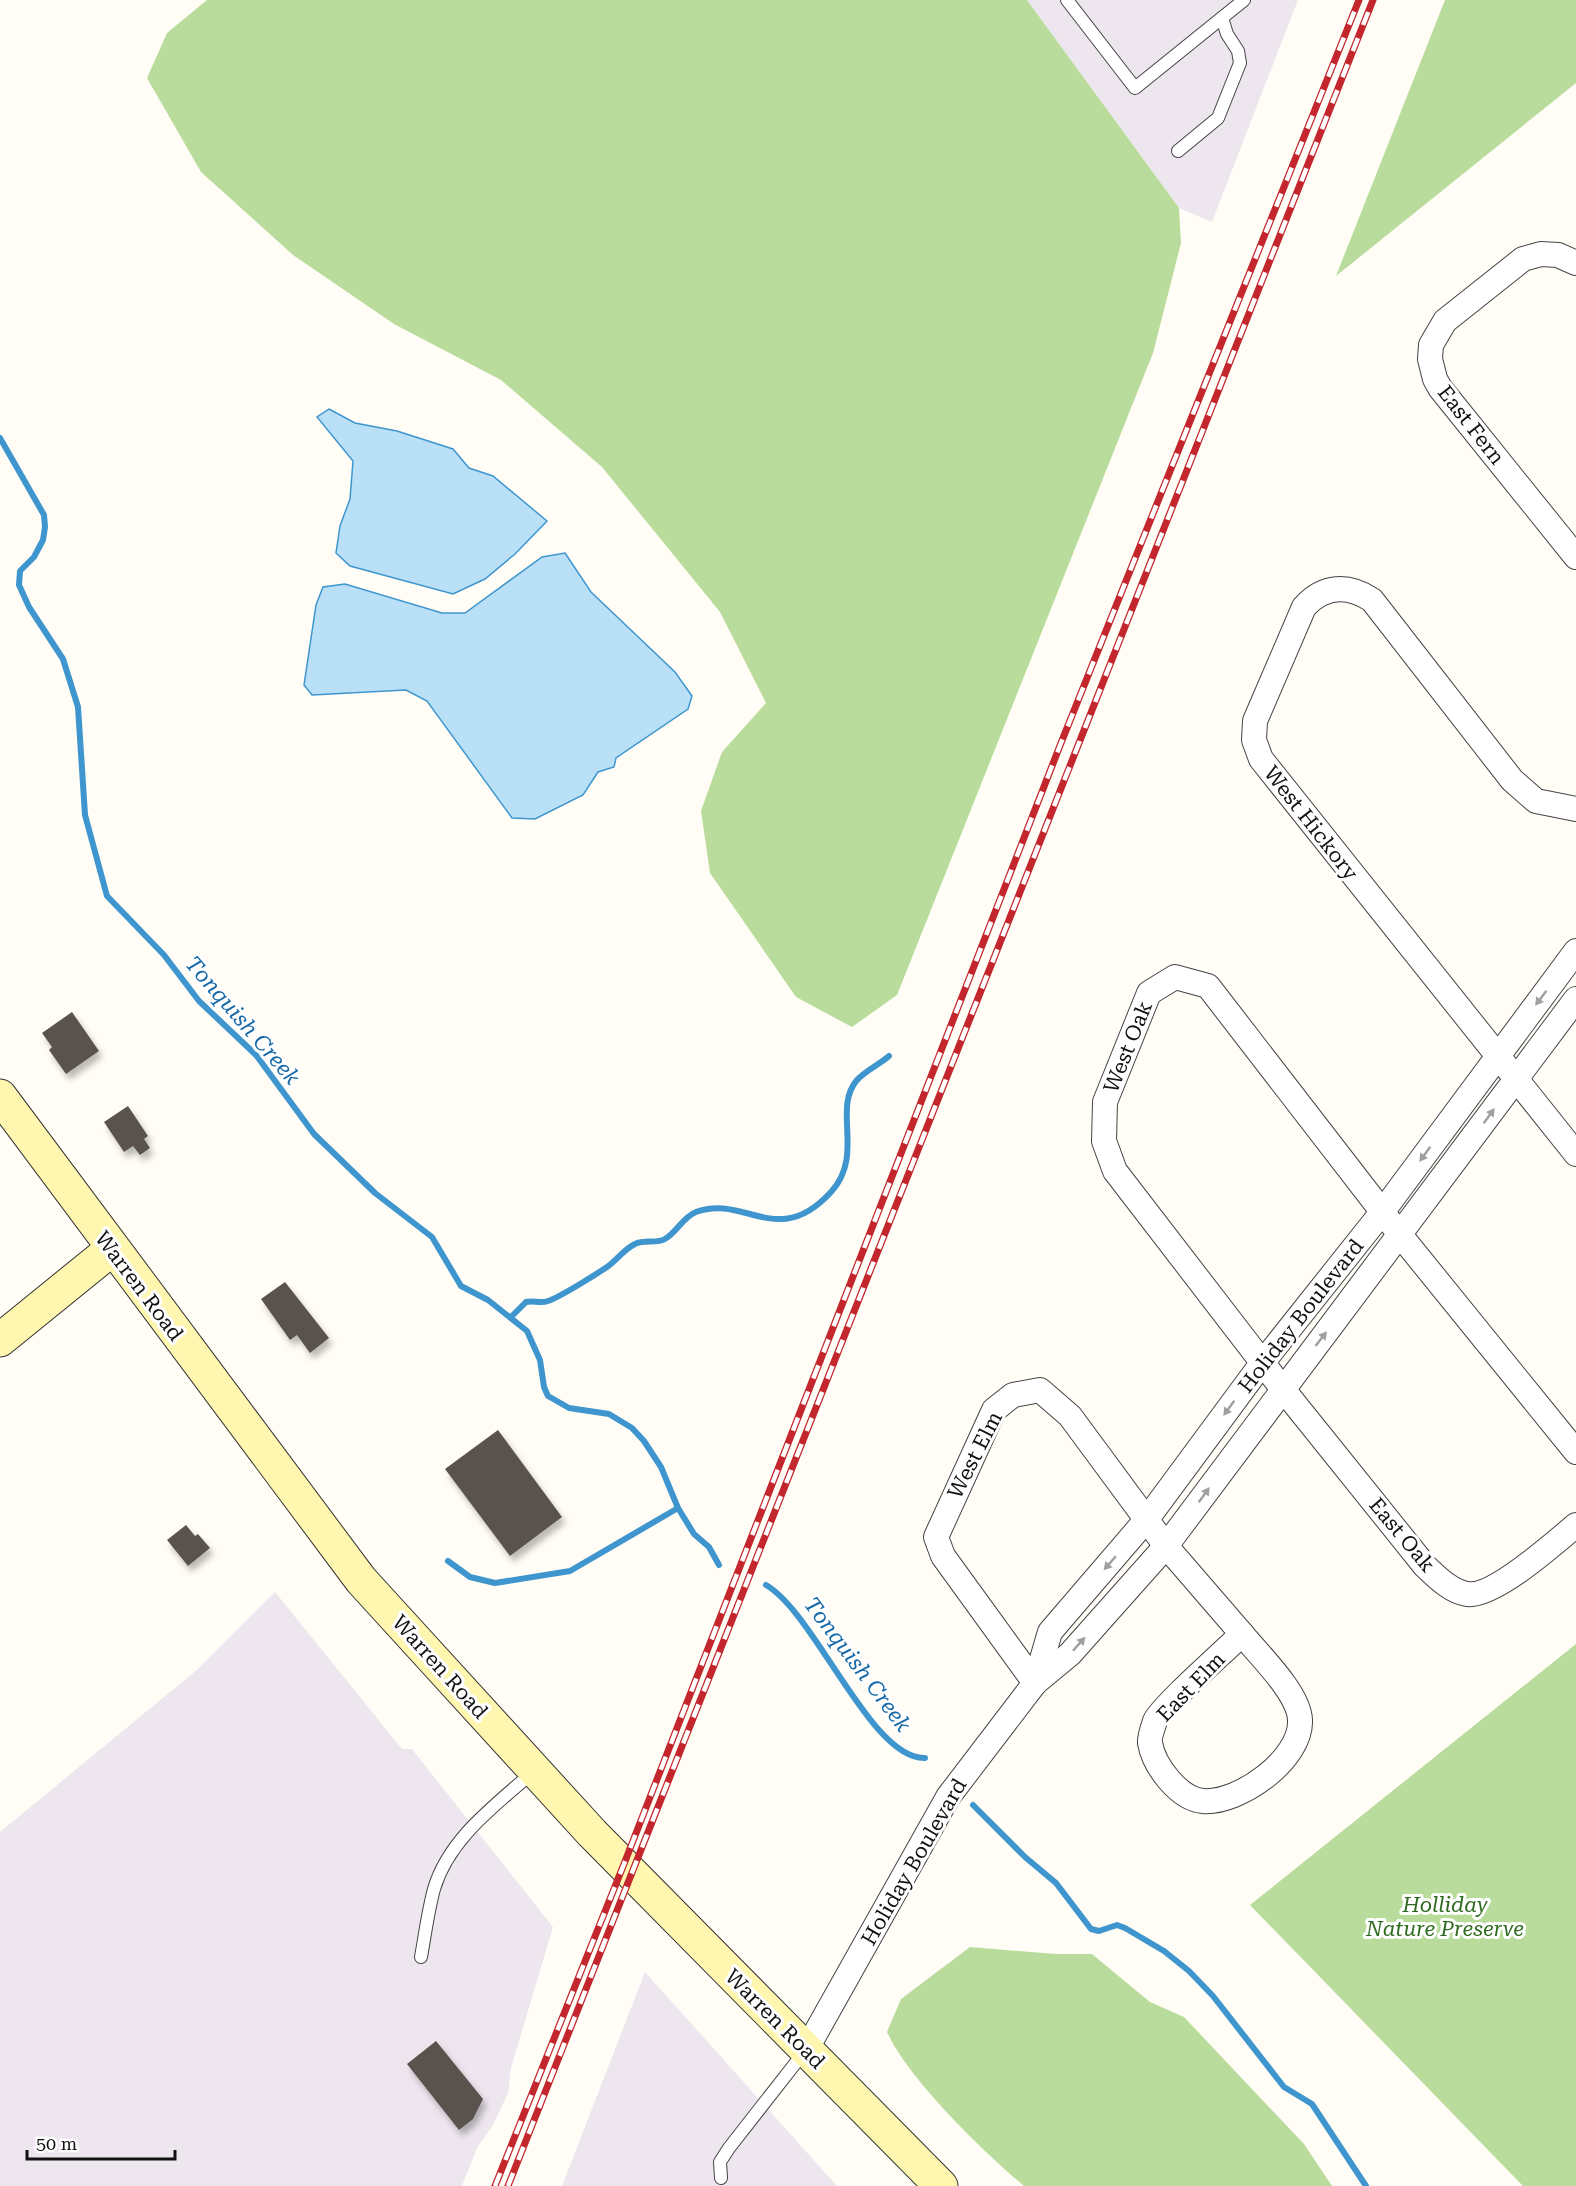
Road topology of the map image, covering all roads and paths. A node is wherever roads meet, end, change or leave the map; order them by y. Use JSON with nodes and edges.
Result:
{"nodes":[{"id":1,"x":1067,"y":0,"type":"edge"},
{"id":2,"x":1245,"y":0,"type":"edge"},
{"id":3,"x":1222,"y":18,"type":"junction"},
{"id":4,"x":1178,"y":151,"type":"dead end"},
{"id":5,"x":1576,"y":262,"type":"edge"},
{"id":6,"x":1576,"y":557,"type":"edge"},
{"id":7,"x":1576,"y":808,"type":"edge"},
{"id":8,"x":1576,"y":951,"type":"edge"},
{"id":9,"x":1576,"y":999,"type":"edge"},
{"id":10,"x":1496,"y":1057,"type":"junction"},
{"id":11,"x":1516,"y":1079,"type":"junction"},
{"id":12,"x":0,"y":1096,"type":"edge"},
{"id":13,"x":1576,"y":1154,"type":"edge"},
{"id":14,"x":1383,"y":1211,"type":"junction"},
{"id":15,"x":1401,"y":1236,"type":"junction"},
{"id":16,"x":112,"y":1249,"type":"junction"},
{"id":17,"x":0,"y":1340,"type":"edge"},
{"id":18,"x":1263,"y":1362,"type":"junction"},
{"id":19,"x":1282,"y":1388,"type":"junction"},
{"id":20,"x":1576,"y":1452,"type":"edge"},
{"id":21,"x":1147,"y":1519,"type":"junction"},
{"id":22,"x":1576,"y":1524,"type":"edge"},
{"id":23,"x":1166,"y":1546,"type":"junction"},
{"id":24,"x":1242,"y":1634,"type":"junction"},
{"id":25,"x":1035,"y":1683,"type":"junction"},
{"id":26,"x":535,"y":1770,"type":"junction"},
{"id":27,"x":421,"y":1957,"type":"dead end"},
{"id":28,"x":806,"y":2050,"type":"junction"},
{"id":29,"x":721,"y":2178,"type":"dead end"},
{"id":30,"x":940,"y":2186,"type":"edge"}],
"edges":[{"from":1,"to":3,"type":"lane"},
{"from":2,"to":3,"type":"lane"},
{"from":3,"to":4,"type":"lane"},
{"from":5,"to":6,"type":"street","name":"East Fern"},
{"from":7,"to":10,"type":"street","name":"West Hickory"},
{"from":8,"to":10,"type":"street","name":"Holiday Boulevard","one_way":true},
{"from":9,"to":11,"type":"street","name":"Holiday Boulevard"},
{"from":10,"to":11,"type":"street","name":"West Hickory"},
{"from":10,"to":14,"type":"street","name":"Holiday Boulevard","one_way":true},
{"from":11,"to":13,"type":"street","name":"West Hickory"},
{"from":15,"to":11,"type":"street","name":"Holiday Boulevard","one_way":true},
{"from":12,"to":16,"type":"main road","name":"Warren Road"},
{"from":14,"to":15,"type":"street"},
{"from":14,"to":18,"type":"street","name":"Holiday Boulevard"},
{"from":14,"to":18,"type":"street","name":"West Oak"},
{"from":19,"to":15,"type":"street","name":"Holiday Boulevard","one_way":true},
{"from":15,"to":20,"type":"street"},
{"from":16,"to":17,"type":"main road"},
{"from":16,"to":26,"type":"main road","name":"Warren Road"},
{"from":18,"to":19,"type":"street","name":"East Oak"},
{"from":18,"to":21,"type":"street","name":"Holiday Boulevard","one_way":true},
{"from":19,"to":22,"type":"street","name":"East Oak"},
{"from":23,"to":19,"type":"street","name":"Holiday Boulevard","one_way":true},
{"from":21,"to":23,"type":"street","name":"East Elm"},
{"from":21,"to":25,"type":"street","name":"Holiday Boulevard","one_way":true},
{"from":21,"to":25,"type":"street","name":"West Elm"},
{"from":23,"to":24,"type":"street","name":"East Elm"},
{"from":25,"to":23,"type":"street","name":"Holiday Boulevard","one_way":true},
{"from":24,"to":24,"type":"street","name":"East Elm"},
{"from":25,"to":28,"type":"street","name":"Holiday Boulevard"},
{"from":26,"to":27,"type":"lane"},
{"from":26,"to":28,"type":"main road","name":"Warren Road"},
{"from":28,"to":29,"type":"lane"},
{"from":28,"to":30,"type":"main road","name":"Warren Road"}]}
